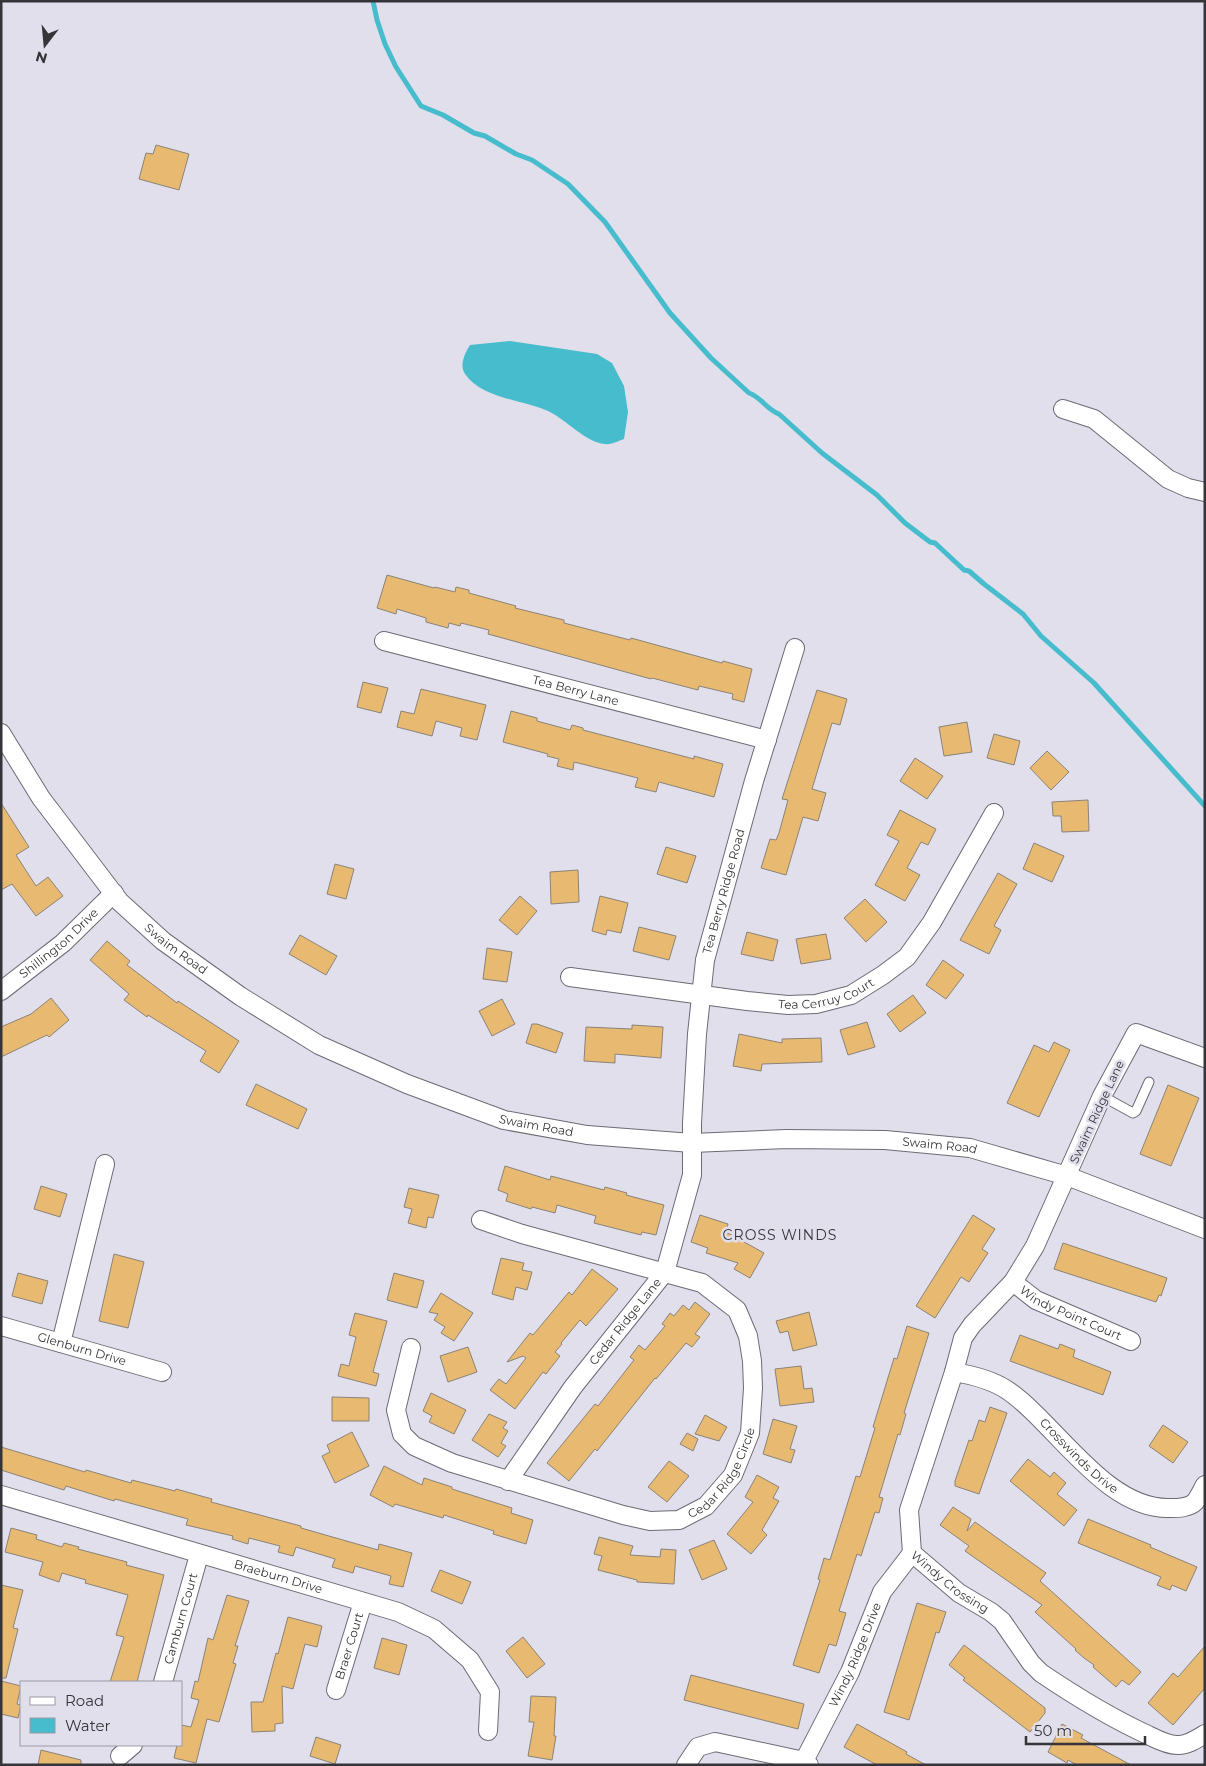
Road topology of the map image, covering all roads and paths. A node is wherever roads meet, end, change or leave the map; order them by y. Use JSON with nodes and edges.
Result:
{"nodes":[{"id":1,"x":1063,"y":409,"type":"dead end"},
{"id":2,"x":1205,"y":492,"type":"edge"},
{"id":3,"x":384,"y":641,"type":"dead end"},
{"id":4,"x":795,"y":648,"type":"dead end"},
{"id":5,"x":1,"y":733,"type":"edge"},
{"id":6,"x":767,"y":740,"type":"junction"},
{"id":7,"x":994,"y":813,"type":"dead end"},
{"id":8,"x":114,"y":894,"type":"junction"},
{"id":9,"x":570,"y":977,"type":"dead end"},
{"id":10,"x":1,"y":991,"type":"edge"},
{"id":11,"x":701,"y":994,"type":"junction"},
{"id":12,"x":1205,"y":1058,"type":"edge"},
{"id":13,"x":1148,"y":1082,"type":"dead end"},
{"id":14,"x":1102,"y":1096,"type":"junction"},
{"id":15,"x":692,"y":1143,"type":"junction"},
{"id":16,"x":105,"y":1164,"type":"dead end"},
{"id":17,"x":1067,"y":1176,"type":"junction"},
{"id":18,"x":481,"y":1220,"type":"dead end"},
{"id":19,"x":1205,"y":1229,"type":"edge"},
{"id":20,"x":665,"y":1272,"type":"junction"},
{"id":21,"x":1013,"y":1282,"type":"junction"},
{"id":22,"x":1,"y":1326,"type":"edge"},
{"id":23,"x":1131,"y":1340,"type":"dead end"},
{"id":24,"x":61,"y":1343,"type":"junction"},
{"id":25,"x":412,"y":1348,"type":"dead end"},
{"id":26,"x":162,"y":1372,"type":"dead end"},
{"id":27,"x":954,"y":1372,"type":"junction"},
{"id":28,"x":508,"y":1481,"type":"junction"},
{"id":29,"x":1205,"y":1485,"type":"edge"},
{"id":30,"x":1,"y":1495,"type":"edge"},
{"id":31,"x":912,"y":1553,"type":"junction"},
{"id":32,"x":199,"y":1555,"type":"junction"},
{"id":33,"x":363,"y":1602,"type":"junction"},
{"id":34,"x":163,"y":1681,"type":"edge"},
{"id":35,"x":336,"y":1690,"type":"dead end"},
{"id":36,"x":488,"y":1731,"type":"dead end"},
{"id":37,"x":1205,"y":1734,"type":"edge"},
{"id":38,"x":806,"y":1763,"type":"edge"},
{"id":39,"x":686,"y":1765,"type":"edge"}],
"edges":[{"from":1,"to":2,"type":"street"},
{"from":3,"to":6,"type":"street","name":"Tea Berry Lane"},
{"from":4,"to":6,"type":"street","name":"Tea Berry Ridge Road"},
{"from":5,"to":8,"type":"street","name":"Swaim Road"},
{"from":6,"to":11,"type":"street","name":"Tea Berry Ridge Road"},
{"from":7,"to":11,"type":"street","name":"Tea Cerruy Court"},
{"from":8,"to":10,"type":"street","name":"Shillington Drive"},
{"from":8,"to":15,"type":"street","name":"Swaim Road"},
{"from":9,"to":11,"type":"street","name":"Tea Cerruy Court"},
{"from":11,"to":15,"type":"street","name":"Tea Berry Ridge Road"},
{"from":12,"to":14,"type":"street","name":"Swaim Ridge Lane"},
{"from":13,"to":14,"type":"lane"},
{"from":14,"to":17,"type":"street","name":"Swaim Ridge Lane"},
{"from":15,"to":17,"type":"street","name":"Swaim Road"},
{"from":15,"to":20,"type":"street","name":"Cedar Ridge Lane"},
{"from":16,"to":24,"type":"street"},
{"from":17,"to":19,"type":"street","name":"Swaim Road"},
{"from":17,"to":21,"type":"street","name":"Windy Crossing"},
{"from":18,"to":20,"type":"street","name":"Cedar Ridge Circle"},
{"from":20,"to":28,"type":"street","name":"Cedar Ridge Lane"},
{"from":20,"to":28,"type":"street","name":"Cedar Ridge Circle"},
{"from":21,"to":23,"type":"street","name":"Windy Point Court"},
{"from":21,"to":27,"type":"street","name":"Windy Crossing"},
{"from":22,"to":24,"type":"street","name":"Glenburn Drive"},
{"from":24,"to":26,"type":"street","name":"Glenburn Drive"},
{"from":25,"to":28,"type":"street","name":"Cedar Ridge Circle"},
{"from":27,"to":29,"type":"street","name":"Crosswinds Drive"},
{"from":27,"to":31,"type":"street","name":"Windy Crossing"},
{"from":30,"to":32,"type":"street","name":"Braeburn Drive"},
{"from":31,"to":37,"type":"street","name":"Windy Crossing"},
{"from":31,"to":38,"type":"street","name":"Windy Ridge Drive"},
{"from":32,"to":33,"type":"street","name":"Braeburn Drive"},
{"from":32,"to":34,"type":"street","name":"Camburn Court"},
{"from":33,"to":35,"type":"street","name":"Braer Court"},
{"from":33,"to":36,"type":"street","name":"Braeburn Drive"},
{"from":38,"to":39,"type":"street"}]}
